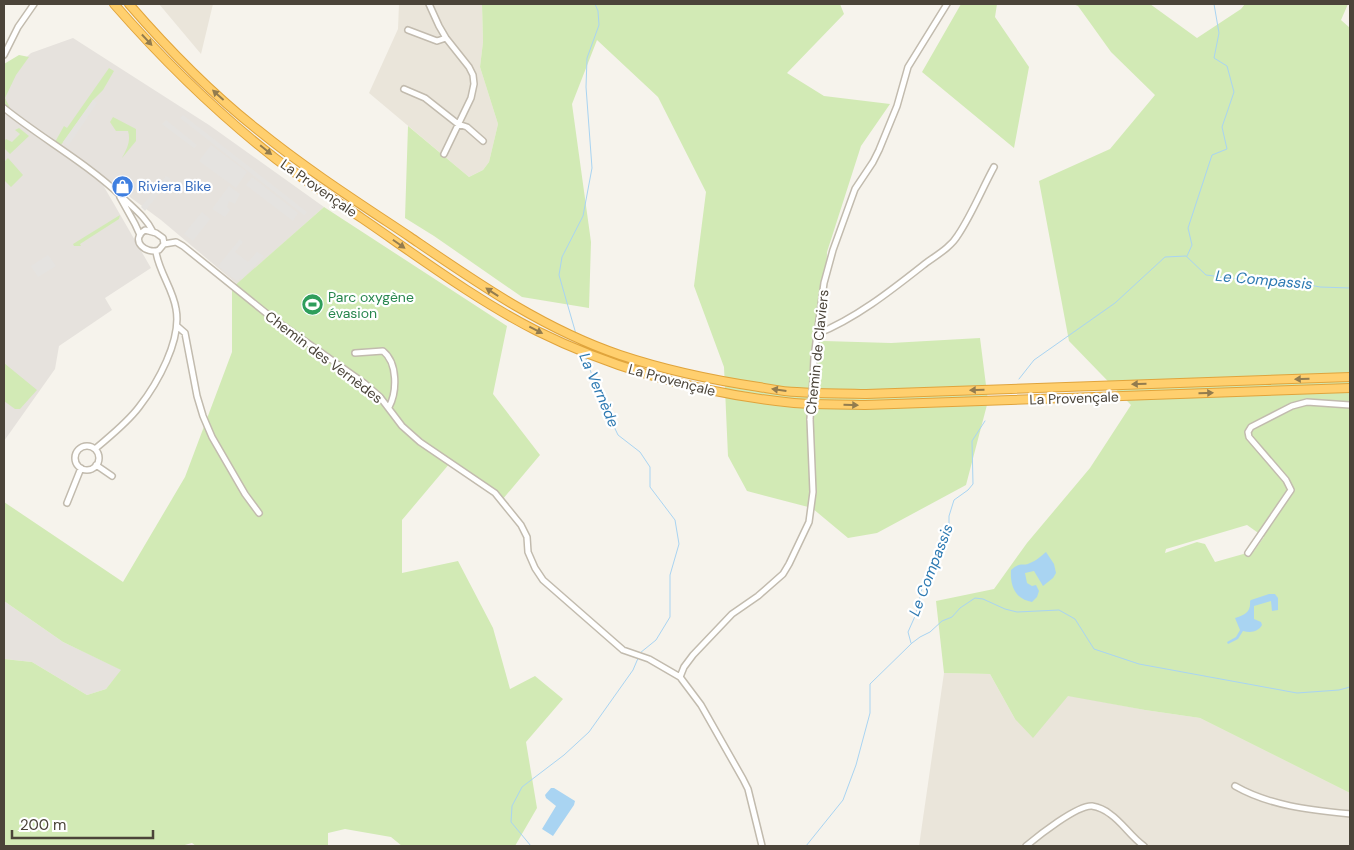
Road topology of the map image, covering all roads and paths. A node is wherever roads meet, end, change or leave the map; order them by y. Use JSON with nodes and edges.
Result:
{"nodes":[{"id":1,"x":34,"y":4,"type":"edge"},
{"id":2,"x":114,"y":4,"type":"edge"},
{"id":3,"x":128,"y":4,"type":"edge"},
{"id":4,"x":429,"y":4,"type":"edge"},
{"id":5,"x":947,"y":4,"type":"edge"},
{"id":6,"x":408,"y":30,"type":"dead end"},
{"id":7,"x":446,"y":38,"type":"junction"},
{"id":8,"x":4,"y":55,"type":"edge"},
{"id":9,"x":404,"y":89,"type":"dead end"},
{"id":10,"x":4,"y":108,"type":"edge"},
{"id":11,"x":458,"y":124,"type":"junction"},
{"id":12,"x":483,"y":140,"type":"dead end"},
{"id":13,"x":444,"y":154,"type":"dead end"},
{"id":14,"x":994,"y":167,"type":"dead end"},
{"id":15,"x":119,"y":195,"type":"junction"},
{"id":16,"x":153,"y":232,"type":"junction"},
{"id":17,"x":140,"y":236,"type":"junction"},
{"id":18,"x":164,"y":244,"type":"junction"},
{"id":19,"x":156,"y":252,"type":"junction"},
{"id":20,"x":177,"y":326,"type":"junction"},
{"id":21,"x":817,"y":334,"type":"junction"},
{"id":22,"x":355,"y":354,"type":"dead end"},
{"id":23,"x":1350,"y":377,"type":"edge"},
{"id":24,"x":1350,"y":388,"type":"edge"},
{"id":25,"x":1350,"y":405,"type":"edge"},
{"id":26,"x":389,"y":407,"type":"junction"},
{"id":27,"x":95,"y":449,"type":"junction"},
{"id":28,"x":96,"y":464,"type":"junction"},
{"id":29,"x":81,"y":468,"type":"junction"},
{"id":30,"x":112,"y":476,"type":"dead end"},
{"id":31,"x":67,"y":504,"type":"dead end"},
{"id":32,"x":259,"y":513,"type":"dead end"},
{"id":33,"x":1248,"y":553,"type":"dead end"},
{"id":34,"x":680,"y":677,"type":"junction"},
{"id":35,"x":1235,"y":786,"type":"dead end"},
{"id":36,"x":1350,"y":814,"type":"edge"},
{"id":37,"x":762,"y":846,"type":"edge"},
{"id":38,"x":1026,"y":846,"type":"edge"},
{"id":39,"x":1144,"y":846,"type":"edge"}],
"edges":[{"from":1,"to":8,"type":"street"},
{"from":2,"to":24,"type":"highway","name":"La Provençale","one_way":true},
{"from":23,"to":3,"type":"highway","name":"La Provençale","one_way":true},
{"from":4,"to":7,"type":"street"},
{"from":5,"to":21,"type":"street","name":"Chemin de Claviers"},
{"from":6,"to":7,"type":"street"},
{"from":7,"to":11,"type":"street"},
{"from":9,"to":11,"type":"street"},
{"from":10,"to":15,"type":"street"},
{"from":11,"to":12,"type":"street"},
{"from":11,"to":13,"type":"street"},
{"from":14,"to":21,"type":"street"},
{"from":15,"to":16,"type":"street"},
{"from":15,"to":17,"type":"street"},
{"from":16,"to":17,"type":"street"},
{"from":16,"to":18,"type":"street"},
{"from":17,"to":19,"type":"street"},
{"from":18,"to":19,"type":"street"},
{"from":18,"to":26,"type":"street","name":"Chemin des Vernèdes"},
{"from":19,"to":20,"type":"street"},
{"from":20,"to":27,"type":"street"},
{"from":20,"to":32,"type":"street"},
{"from":21,"to":34,"type":"street","name":"Chemin de Claviers","bridge":true},
{"from":22,"to":26,"type":"street"},
{"from":25,"to":33,"type":"street"},
{"from":26,"to":34,"type":"street","name":"Chemin des Vernèdes"},
{"from":27,"to":28,"type":"street"},
{"from":27,"to":29,"type":"street"},
{"from":28,"to":29,"type":"street"},
{"from":28,"to":30,"type":"street"},
{"from":29,"to":31,"type":"street"},
{"from":34,"to":37,"type":"street"},
{"from":35,"to":36,"type":"street"},
{"from":38,"to":39,"type":"street"}]}
